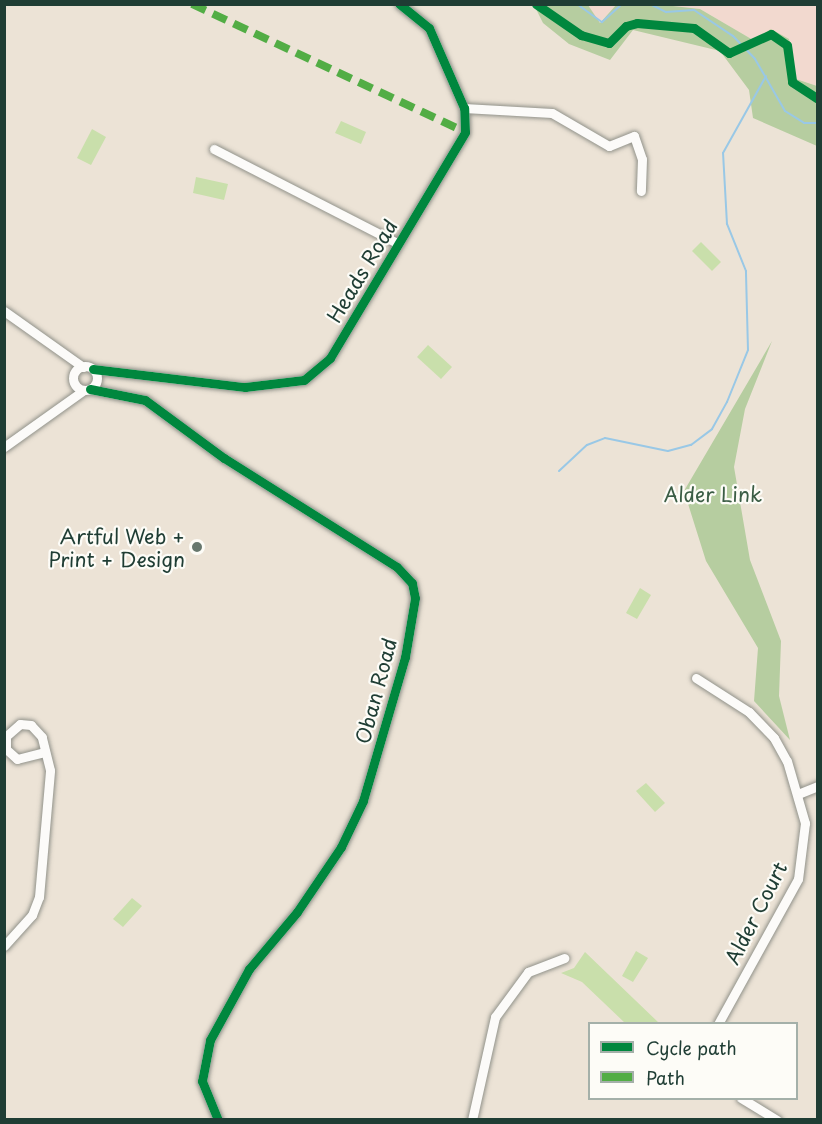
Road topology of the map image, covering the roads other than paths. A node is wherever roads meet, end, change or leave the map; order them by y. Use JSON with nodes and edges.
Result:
{"nodes":[{"id":1,"x":399,"y":4,"type":"edge"},
{"id":2,"x":464,"y":108,"type":"junction"},
{"id":3,"x":214,"y":149,"type":"dead end"},
{"id":4,"x":641,"y":191,"type":"dead end"},
{"id":5,"x":395,"y":242,"type":"junction"},
{"id":6,"x":4,"y":310,"type":"edge"},
{"id":7,"x":79,"y":369,"type":"junction"},
{"id":8,"x":93,"y":369,"type":"junction"},
{"id":9,"x":107,"y":369,"type":"junction"},
{"id":10,"x":88,"y":386,"type":"junction"},
{"id":11,"x":4,"y":447,"type":"edge"},
{"id":12,"x":696,"y":678,"type":"dead end"},
{"id":13,"x":45,"y":752,"type":"junction"},
{"id":14,"x":818,"y":786,"type":"edge"},
{"id":15,"x":798,"y":794,"type":"junction"},
{"id":16,"x":4,"y":946,"type":"edge"},
{"id":17,"x":564,"y":958,"type":"dead end"},
{"id":18,"x":719,"y":1022,"type":"edge"},
{"id":19,"x":744,"y":1100,"type":"edge"},
{"id":20,"x":218,"y":1119,"type":"edge"},
{"id":21,"x":472,"y":1119,"type":"edge"},
{"id":22,"x":777,"y":1119,"type":"edge"}],
"edges":[{"from":1,"to":2,"type":"street","name":"Heads Road"},
{"from":2,"to":4,"type":"street"},
{"from":2,"to":5,"type":"street","name":"Heads Road"},
{"from":3,"to":5,"type":"street"},
{"from":5,"to":9,"type":"street","name":"Heads Road"},
{"from":6,"to":7,"type":"street"},
{"from":7,"to":8,"type":"street","name":"Heads Road"},
{"from":7,"to":10,"type":"street"},
{"from":8,"to":9,"type":"street","name":"Heads Road"},
{"from":8,"to":10,"type":"street"},
{"from":9,"to":10,"type":"street"},
{"from":10,"to":11,"type":"street"},
{"from":10,"to":20,"type":"street","name":"Oban Road"},
{"from":12,"to":15,"type":"street","name":"Alder Court"},
{"from":13,"to":13,"type":"street"},
{"from":13,"to":16,"type":"street"},
{"from":14,"to":15,"type":"street"},
{"from":15,"to":18,"type":"street","name":"Alder Court"},
{"from":17,"to":21,"type":"street"},
{"from":19,"to":22,"type":"street"}]}
